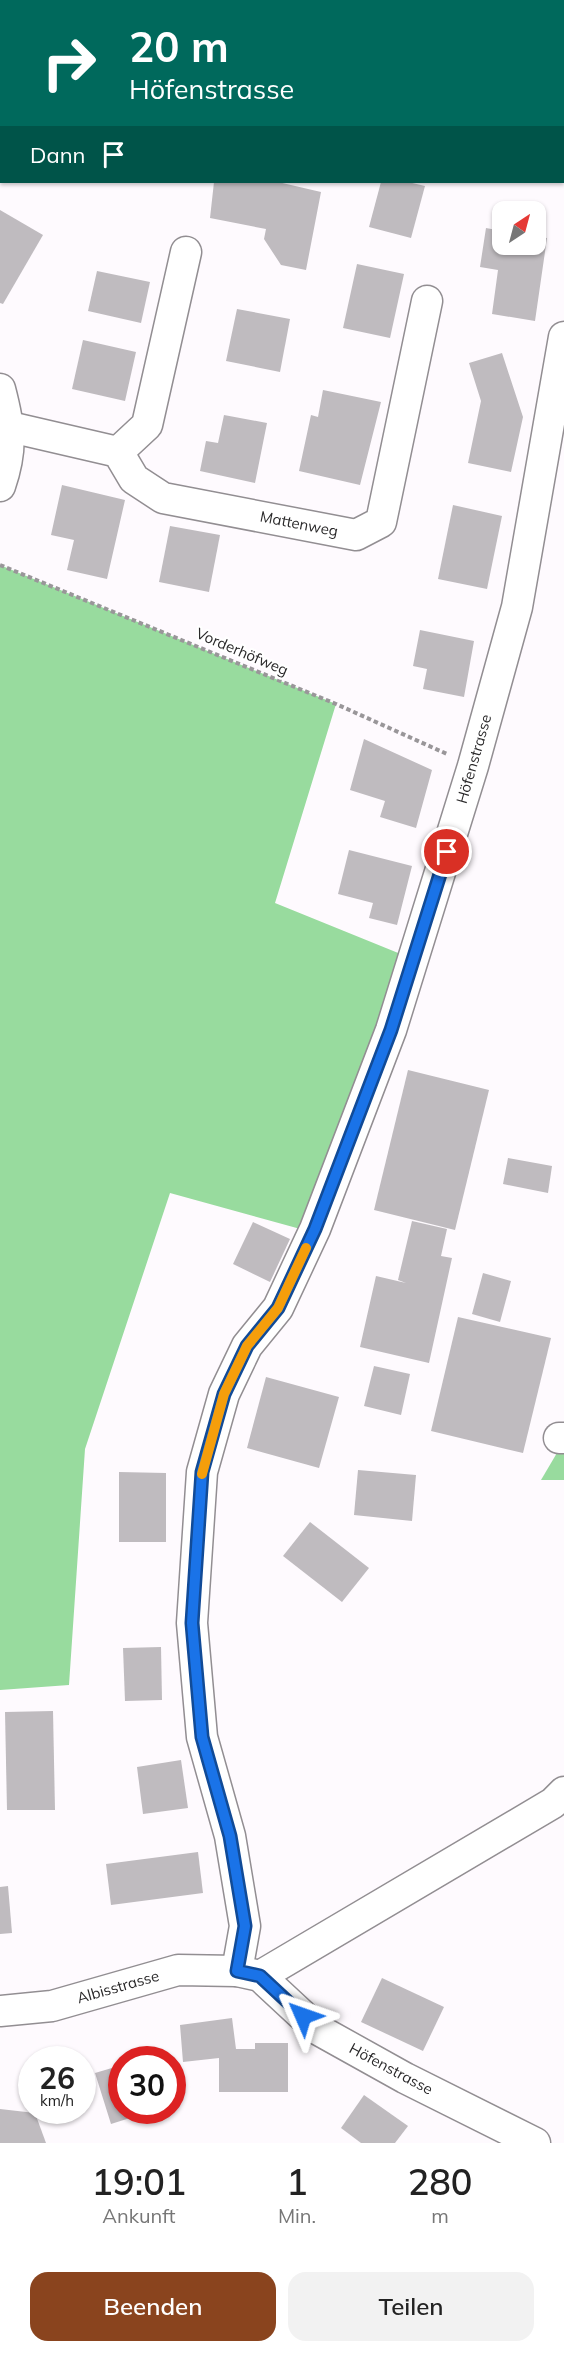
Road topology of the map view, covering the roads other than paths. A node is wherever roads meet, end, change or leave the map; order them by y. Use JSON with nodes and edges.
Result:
{"nodes":[{"id":1,"x":186,"y":252,"type":"dead end"},
{"id":2,"x":427,"y":300,"type":"dead end"},
{"id":3,"x":564,"y":337,"type":"edge"},
{"id":4,"x":0,"y":389,"type":"edge"},
{"id":5,"x":10,"y":427,"type":"junction"},
{"id":6,"x":118,"y":452,"type":"junction"},
{"id":7,"x":0,"y":486,"type":"edge"},
{"id":8,"x":564,"y":1792,"type":"edge"},
{"id":9,"x":249,"y":1973,"type":"junction"},
{"id":10,"x":0,"y":2011,"type":"edge"},
{"id":11,"x":535,"y":2143,"type":"edge"}],
"edges":[{"from":1,"to":6,"type":"street"},
{"from":2,"to":6,"type":"street","name":"Mattenweg"},
{"from":3,"to":9,"type":"street","name":"Höfenstrasse"},
{"from":4,"to":5,"type":"street"},
{"from":5,"to":6,"type":"street"},
{"from":5,"to":7,"type":"street"},
{"from":8,"to":9,"type":"street"},
{"from":9,"to":10,"type":"street","name":"Albisstrasse"},
{"from":9,"to":11,"type":"street","name":"Höfenstrasse"}]}
